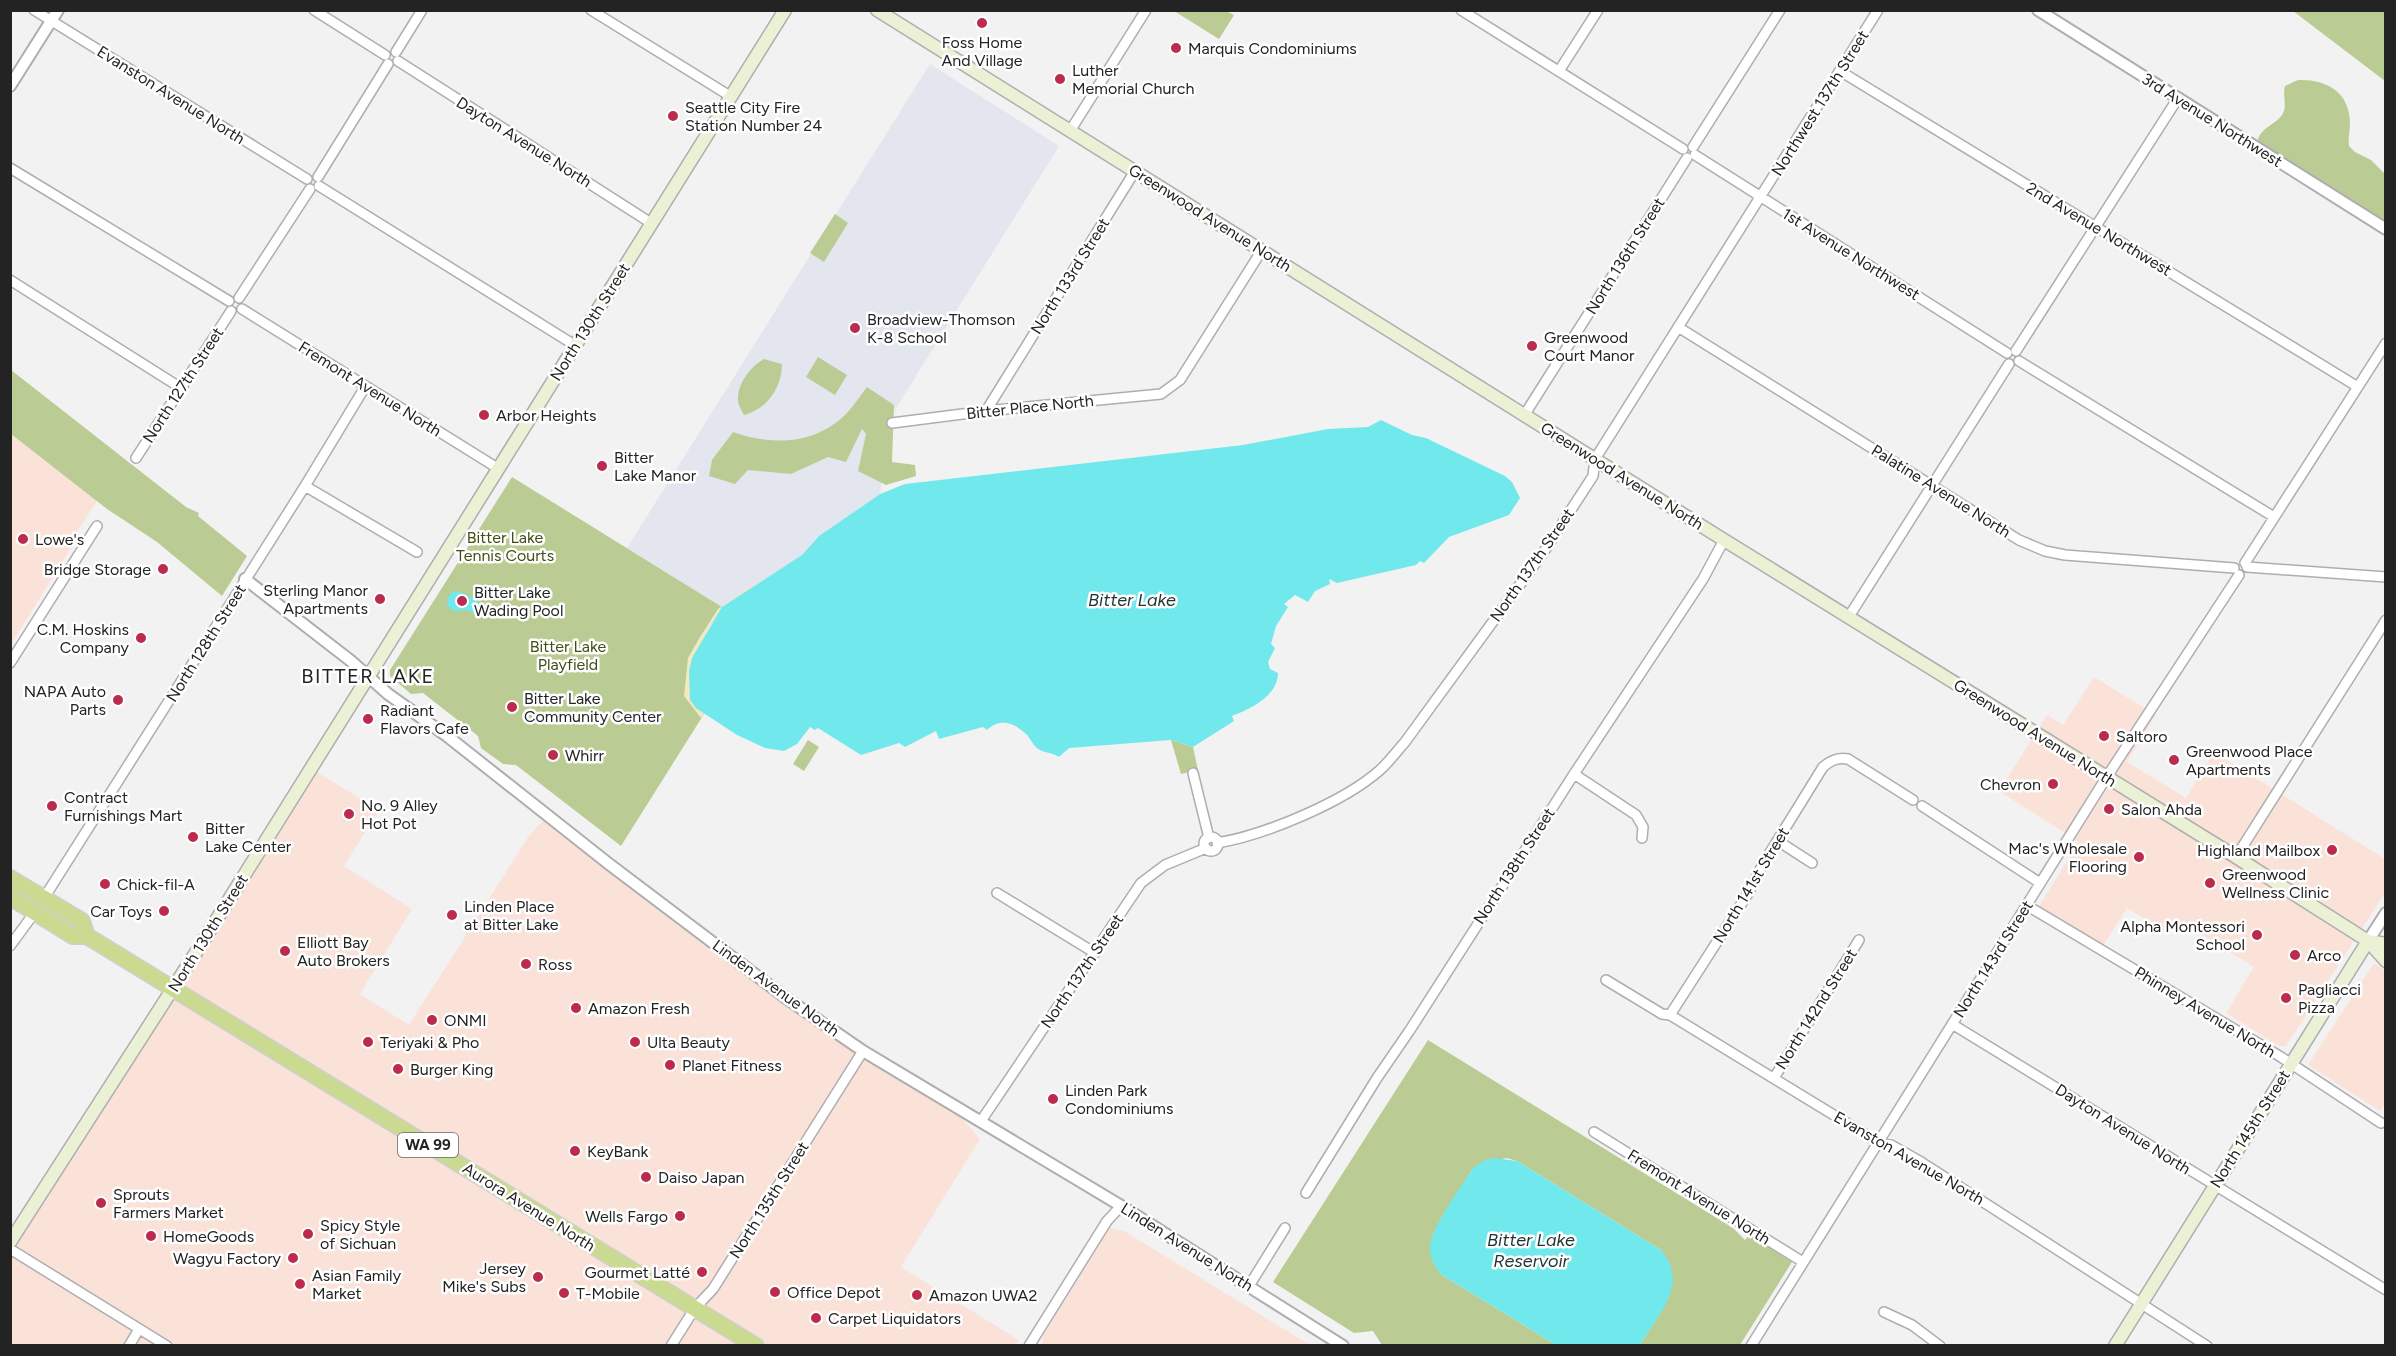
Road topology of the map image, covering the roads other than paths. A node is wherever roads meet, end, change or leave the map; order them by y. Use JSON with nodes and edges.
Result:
{"nodes":[{"id":1,"x":34,"y":10,"type":"edge"},
{"id":2,"x":58,"y":10,"type":"edge"},
{"id":3,"x":315,"y":10,"type":"edge"},
{"id":4,"x":422,"y":10,"type":"edge"},
{"id":5,"x":591,"y":10,"type":"edge"},
{"id":6,"x":785,"y":10,"type":"edge"},
{"id":7,"x":877,"y":10,"type":"edge"},
{"id":8,"x":1146,"y":10,"type":"edge"},
{"id":9,"x":1461,"y":10,"type":"edge"},
{"id":10,"x":1598,"y":10,"type":"edge"},
{"id":11,"x":1780,"y":10,"type":"edge"},
{"id":12,"x":1878,"y":10,"type":"edge"},
{"id":13,"x":2038,"y":10,"type":"edge"},
{"id":14,"x":52,"y":21,"type":"junction"},
{"id":15,"x":392,"y":58,"type":"junction"},
{"id":16,"x":1559,"y":71,"type":"junction"},
{"id":17,"x":1840,"y":71,"type":"junction"},
{"id":18,"x":10,"y":86,"type":"edge"},
{"id":19,"x":730,"y":96,"type":"junction"},
{"id":20,"x":2178,"y":98,"type":"junction"},
{"id":21,"x":1070,"y":131,"type":"junction"},
{"id":22,"x":1689,"y":152,"type":"junction"},
{"id":23,"x":10,"y":168,"type":"edge"},
{"id":24,"x":1135,"y":171,"type":"junction"},
{"id":25,"x":314,"y":183,"type":"junction"},
{"id":26,"x":1761,"y":196,"type":"junction"},
{"id":27,"x":651,"y":222,"type":"junction"},
{"id":28,"x":2095,"y":227,"type":"junction"},
{"id":29,"x":2385,"y":229,"type":"edge"},
{"id":30,"x":1262,"y":250,"type":"junction"},
{"id":31,"x":10,"y":280,"type":"edge"},
{"id":32,"x":239,"y":298,"type":"junction"},
{"id":33,"x":228,"y":301,"type":"junction"},
{"id":34,"x":242,"y":309,"type":"junction"},
{"id":35,"x":231,"y":311,"type":"junction"},
{"id":36,"x":1678,"y":327,"type":"junction"},
{"id":37,"x":2385,"y":343,"type":"edge"},
{"id":38,"x":576,"y":346,"type":"junction"},
{"id":39,"x":2013,"y":357,"type":"junction"},
{"id":40,"x":365,"y":387,"type":"junction"},
{"id":41,"x":2358,"y":387,"type":"junction"},
{"id":42,"x":181,"y":388,"type":"junction"},
{"id":43,"x":986,"y":411,"type":"junction"},
{"id":44,"x":1525,"y":414,"type":"junction"},
{"id":45,"x":892,"y":423,"type":"dead end"},
{"id":46,"x":136,"y":458,"type":"dead end"},
{"id":47,"x":1595,"y":459,"type":"junction"},
{"id":48,"x":499,"y":469,"type":"junction"},
{"id":49,"x":305,"y":486,"type":"junction"},
{"id":50,"x":1932,"y":486,"type":"junction"},
{"id":51,"x":2274,"y":517,"type":"junction"},
{"id":52,"x":97,"y":526,"type":"dead end"},
{"id":53,"x":1724,"y":540,"type":"junction"},
{"id":54,"x":417,"y":552,"type":"dead end"},
{"id":55,"x":2246,"y":565,"type":"junction"},
{"id":56,"x":2236,"y":571,"type":"junction"},
{"id":57,"x":2385,"y":577,"type":"edge"},
{"id":58,"x":245,"y":579,"type":"junction"},
{"id":59,"x":1848,"y":618,"type":"junction"},
{"id":60,"x":2385,"y":620,"type":"edge"},
{"id":61,"x":10,"y":663,"type":"edge"},
{"id":62,"x":368,"y":676,"type":"junction"},
{"id":63,"x":1193,"y":773,"type":"dead end"},
{"id":64,"x":1574,"y":774,"type":"junction"},
{"id":65,"x":2106,"y":778,"type":"junction"},
{"id":66,"x":1642,"y":838,"type":"dead end"},
{"id":67,"x":1213,"y":841,"type":"junction"},
{"id":68,"x":1778,"y":841,"type":"junction"},
{"id":69,"x":2236,"y":857,"type":"junction"},
{"id":70,"x":1812,"y":863,"type":"dead end"},
{"id":71,"x":10,"y":878,"type":"edge"},
{"id":72,"x":2040,"y":883,"type":"junction"},
{"id":73,"x":997,"y":893,"type":"dead end"},
{"id":74,"x":10,"y":897,"type":"edge"},
{"id":75,"x":44,"y":898,"type":"junction"},
{"id":76,"x":2026,"y":905,"type":"junction"},
{"id":77,"x":35,"y":912,"type":"junction"},
{"id":78,"x":2385,"y":913,"type":"edge"},
{"id":79,"x":87,"y":936,"type":"junction"},
{"id":80,"x":1859,"y":940,"type":"dead end"},
{"id":81,"x":2367,"y":941,"type":"junction"},
{"id":82,"x":2385,"y":944,"type":"edge"},
{"id":83,"x":10,"y":946,"type":"edge"},
{"id":84,"x":1095,"y":953,"type":"junction"},
{"id":85,"x":2385,"y":961,"type":"edge"},
{"id":86,"x":1606,"y":980,"type":"dead end"},
{"id":87,"x":173,"y":989,"type":"junction"},
{"id":88,"x":1670,"y":1015,"type":"junction"},
{"id":89,"x":1952,"y":1024,"type":"junction"},
{"id":90,"x":863,"y":1051,"type":"junction"},
{"id":91,"x":2291,"y":1064,"type":"junction"},
{"id":92,"x":1774,"y":1078,"type":"junction"},
{"id":93,"x":981,"y":1121,"type":"junction"},
{"id":94,"x":2381,"y":1123,"type":"dead end"},
{"id":95,"x":1594,"y":1132,"type":"dead end"},
{"id":96,"x":1878,"y":1142,"type":"junction"},
{"id":97,"x":2215,"y":1185,"type":"junction"},
{"id":98,"x":1306,"y":1193,"type":"dead end"},
{"id":99,"x":1121,"y":1206,"type":"junction"},
{"id":100,"x":1285,"y":1228,"type":"dead end"},
{"id":101,"x":10,"y":1242,"type":"edge"},
{"id":102,"x":10,"y":1249,"type":"edge"},
{"id":103,"x":1803,"y":1262,"type":"junction"},
{"id":104,"x":1250,"y":1286,"type":"junction"},
{"id":105,"x":2385,"y":1290,"type":"edge"},
{"id":106,"x":2141,"y":1303,"type":"junction"},
{"id":107,"x":695,"y":1308,"type":"junction"},
{"id":108,"x":1884,"y":1312,"type":"dead end"},
{"id":109,"x":139,"y":1329,"type":"junction"},
{"id":110,"x":129,"y":1346,"type":"edge"},
{"id":111,"x":167,"y":1346,"type":"edge"},
{"id":112,"x":671,"y":1346,"type":"edge"},
{"id":113,"x":756,"y":1346,"type":"edge"},
{"id":114,"x":1029,"y":1346,"type":"edge"},
{"id":115,"x":1343,"y":1346,"type":"edge"},
{"id":116,"x":1751,"y":1346,"type":"edge"},
{"id":117,"x":1940,"y":1346,"type":"edge"},
{"id":118,"x":2115,"y":1346,"type":"edge"},
{"id":119,"x":2207,"y":1346,"type":"edge"}],
"edges":[{"from":1,"to":14,"type":"street","name":"Evanston Avenue North"},
{"from":2,"to":14,"type":"street"},
{"from":3,"to":15,"type":"street","name":"Dayton Avenue North"},
{"from":4,"to":15,"type":"street"},
{"from":5,"to":19,"type":"street"},
{"from":6,"to":19,"type":"main road","name":"North 130th Street"},
{"from":7,"to":21,"type":"main road","name":"Greenwood Avenue North"},
{"from":8,"to":21,"type":"street"},
{"from":9,"to":16,"type":"street","name":"1st Avenue Northwest"},
{"from":10,"to":16,"type":"street"},
{"from":11,"to":22,"type":"street","name":"North 136th Street"},
{"from":12,"to":17,"type":"street","name":"Northwest 137th Street"},
{"from":13,"to":20,"type":"street","name":"3rd Avenue Northwest"},
{"from":14,"to":18,"type":"street"},
{"from":14,"to":25,"type":"street","name":"Evanston Avenue North"},
{"from":15,"to":25,"type":"street"},
{"from":15,"to":27,"type":"street","name":"Dayton Avenue North"},
{"from":16,"to":22,"type":"street","name":"1st Avenue Northwest"},
{"from":17,"to":26,"type":"street","name":"Northwest 137th Street"},
{"from":17,"to":28,"type":"street","name":"2nd Avenue Northwest"},
{"from":19,"to":27,"type":"main road","name":"North 130th Street"},
{"from":20,"to":28,"type":"street"},
{"from":20,"to":29,"type":"street","name":"3rd Avenue Northwest"},
{"from":21,"to":24,"type":"main road","name":"Greenwood Avenue North"},
{"from":22,"to":26,"type":"street","name":"1st Avenue Northwest"},
{"from":22,"to":44,"type":"street","name":"North 136th Street"},
{"from":23,"to":33,"type":"street"},
{"from":24,"to":30,"type":"main road","name":"Greenwood Avenue North"},
{"from":24,"to":43,"type":"street","name":"North 133rd Street"},
{"from":25,"to":32,"type":"street"},
{"from":25,"to":38,"type":"street","name":"Evanston Avenue North"},
{"from":26,"to":36,"type":"street","name":"North 137th Street"},
{"from":26,"to":39,"type":"street","name":"1st Avenue Northwest"},
{"from":27,"to":38,"type":"main road","name":"North 130th Street"},
{"from":28,"to":39,"type":"street"},
{"from":28,"to":41,"type":"street","name":"2nd Avenue Northwest"},
{"from":30,"to":43,"type":"street","name":"Bitter Place North"},
{"from":30,"to":44,"type":"main road","name":"Greenwood Avenue North"},
{"from":31,"to":42,"type":"street"},
{"from":32,"to":33,"type":"street"},
{"from":32,"to":34,"type":"street"},
{"from":33,"to":35,"type":"street"},
{"from":34,"to":35,"type":"street"},
{"from":34,"to":40,"type":"street","name":"Fremont Avenue North"},
{"from":35,"to":42,"type":"street","name":"North 127th Street"},
{"from":36,"to":47,"type":"street","name":"North 137th Street"},
{"from":36,"to":50,"type":"street","name":"Palatine Avenue North"},
{"from":37,"to":41,"type":"street"},
{"from":38,"to":48,"type":"main road","name":"North 130th Street"},
{"from":39,"to":50,"type":"street"},
{"from":39,"to":51,"type":"street","name":"1st Avenue Northwest"},
{"from":40,"to":48,"type":"street","name":"Fremont Avenue North"},
{"from":40,"to":49,"type":"street","name":"North 128th Street"},
{"from":41,"to":51,"type":"street"},
{"from":42,"to":46,"type":"street","name":"North 127th Street"},
{"from":43,"to":45,"type":"street","name":"Bitter Place North"},
{"from":44,"to":47,"type":"main road","name":"Greenwood Avenue North"},
{"from":47,"to":53,"type":"main road","name":"Greenwood Avenue North"},
{"from":47,"to":67,"type":"street","name":"North 137th Street"},
{"from":48,"to":62,"type":"main road","name":"North 130th Street"},
{"from":49,"to":54,"type":"street"},
{"from":49,"to":58,"type":"street","name":"North 128th Street"},
{"from":50,"to":56,"type":"street","name":"Palatine Avenue North"},
{"from":50,"to":59,"type":"street"},
{"from":51,"to":55,"type":"street"},
{"from":52,"to":61,"type":"street"},
{"from":53,"to":59,"type":"main road","name":"Greenwood Avenue North"},
{"from":53,"to":64,"type":"street","name":"North 138th Street"},
{"from":55,"to":56,"type":"street"},
{"from":55,"to":57,"type":"street"},
{"from":56,"to":65,"type":"street","name":"North 143rd Street"},
{"from":58,"to":62,"type":"street","name":"Linden Avenue North"},
{"from":58,"to":75,"type":"street","name":"North 128th Street"},
{"from":59,"to":65,"type":"main road","name":"Greenwood Avenue North"},
{"from":60,"to":69,"type":"street"},
{"from":62,"to":87,"type":"main road","name":"North 130th Street"},
{"from":62,"to":90,"type":"street","name":"Linden Avenue North"},
{"from":63,"to":67,"type":"street"},
{"from":64,"to":66,"type":"street"},
{"from":64,"to":98,"type":"street","name":"North 138th Street"},
{"from":65,"to":69,"type":"main road","name":"Greenwood Avenue North"},
{"from":65,"to":72,"type":"street","name":"North 143rd Street"},
{"from":67,"to":84,"type":"street","name":"North 137th Street"},
{"from":68,"to":70,"type":"street"},
{"from":68,"to":72,"type":"street","name":"North 141st Street"},
{"from":68,"to":88,"type":"street","name":"North 141st Street"},
{"from":69,"to":81,"type":"main road","name":"Greenwood Avenue North"},
{"from":71,"to":75,"type":"highway","name":"Aurora Avenue North","number":"WA 99"},
{"from":72,"to":76,"type":"street","name":"North 143rd Street"},
{"from":73,"to":84,"type":"street"},
{"from":74,"to":77,"type":"highway","name":"Aurora Avenue North","number":"WA 99"},
{"from":75,"to":79,"type":"highway","name":"Aurora Avenue North","number":"WA 99"},
{"from":76,"to":89,"type":"street","name":"North 143rd Street"},
{"from":76,"to":91,"type":"street","name":"Phinney Avenue North"},
{"from":77,"to":79,"type":"highway","name":"Aurora Avenue North","number":"WA 99"},
{"from":77,"to":83,"type":"street"},
{"from":78,"to":81,"type":"street","name":"North 145th Street"},
{"from":79,"to":87,"type":"highway","name":"Aurora Avenue North","number":"WA 99"},
{"from":80,"to":92,"type":"street","name":"North 142nd Street"},
{"from":81,"to":82,"type":"main road","name":"Greenwood Avenue North"},
{"from":81,"to":85,"type":"main road","name":"Greenwood Avenue North"},
{"from":81,"to":91,"type":"main road","name":"North 145th Street"},
{"from":84,"to":93,"type":"street","name":"North 137th Street"},
{"from":86,"to":88,"type":"street","name":"Evanston Avenue North"},
{"from":87,"to":101,"type":"main road","name":"North 130th Street"},
{"from":87,"to":107,"type":"highway","name":"Aurora Avenue North","number":"WA 99"},
{"from":88,"to":92,"type":"street","name":"Evanston Avenue North"},
{"from":89,"to":96,"type":"street","name":"North 143rd Street"},
{"from":89,"to":97,"type":"street","name":"Dayton Avenue North"},
{"from":90,"to":93,"type":"street","name":"Linden Avenue North"},
{"from":90,"to":107,"type":"street","name":"North 135th Street"},
{"from":91,"to":94,"type":"street","name":"Phinney Avenue North"},
{"from":91,"to":97,"type":"main road","name":"North 145th Street"},
{"from":92,"to":96,"type":"street","name":"Evanston Avenue North"},
{"from":93,"to":99,"type":"street","name":"Linden Avenue North"},
{"from":95,"to":103,"type":"street","name":"Fremont Avenue North"},
{"from":96,"to":103,"type":"street","name":"North 143rd Street"},
{"from":96,"to":106,"type":"street","name":"Evanston Avenue North"},
{"from":97,"to":105,"type":"street","name":"Dayton Avenue North"},
{"from":97,"to":106,"type":"main road","name":"North 145th Street"},
{"from":99,"to":104,"type":"street","name":"Linden Avenue North"},
{"from":99,"to":114,"type":"street"},
{"from":100,"to":104,"type":"street"},
{"from":102,"to":109,"type":"street"},
{"from":103,"to":116,"type":"street","name":"North 143rd Street"},
{"from":104,"to":115,"type":"street","name":"Linden Avenue North"},
{"from":106,"to":118,"type":"main road","name":"North 145th Street"},
{"from":106,"to":119,"type":"street","name":"Evanston Avenue North"},
{"from":107,"to":112,"type":"street","name":"North 135th Street"},
{"from":107,"to":113,"type":"highway","name":"Aurora Avenue North","number":"WA 99"},
{"from":108,"to":117,"type":"street"},
{"from":109,"to":110,"type":"street"},
{"from":109,"to":111,"type":"street"}]}
